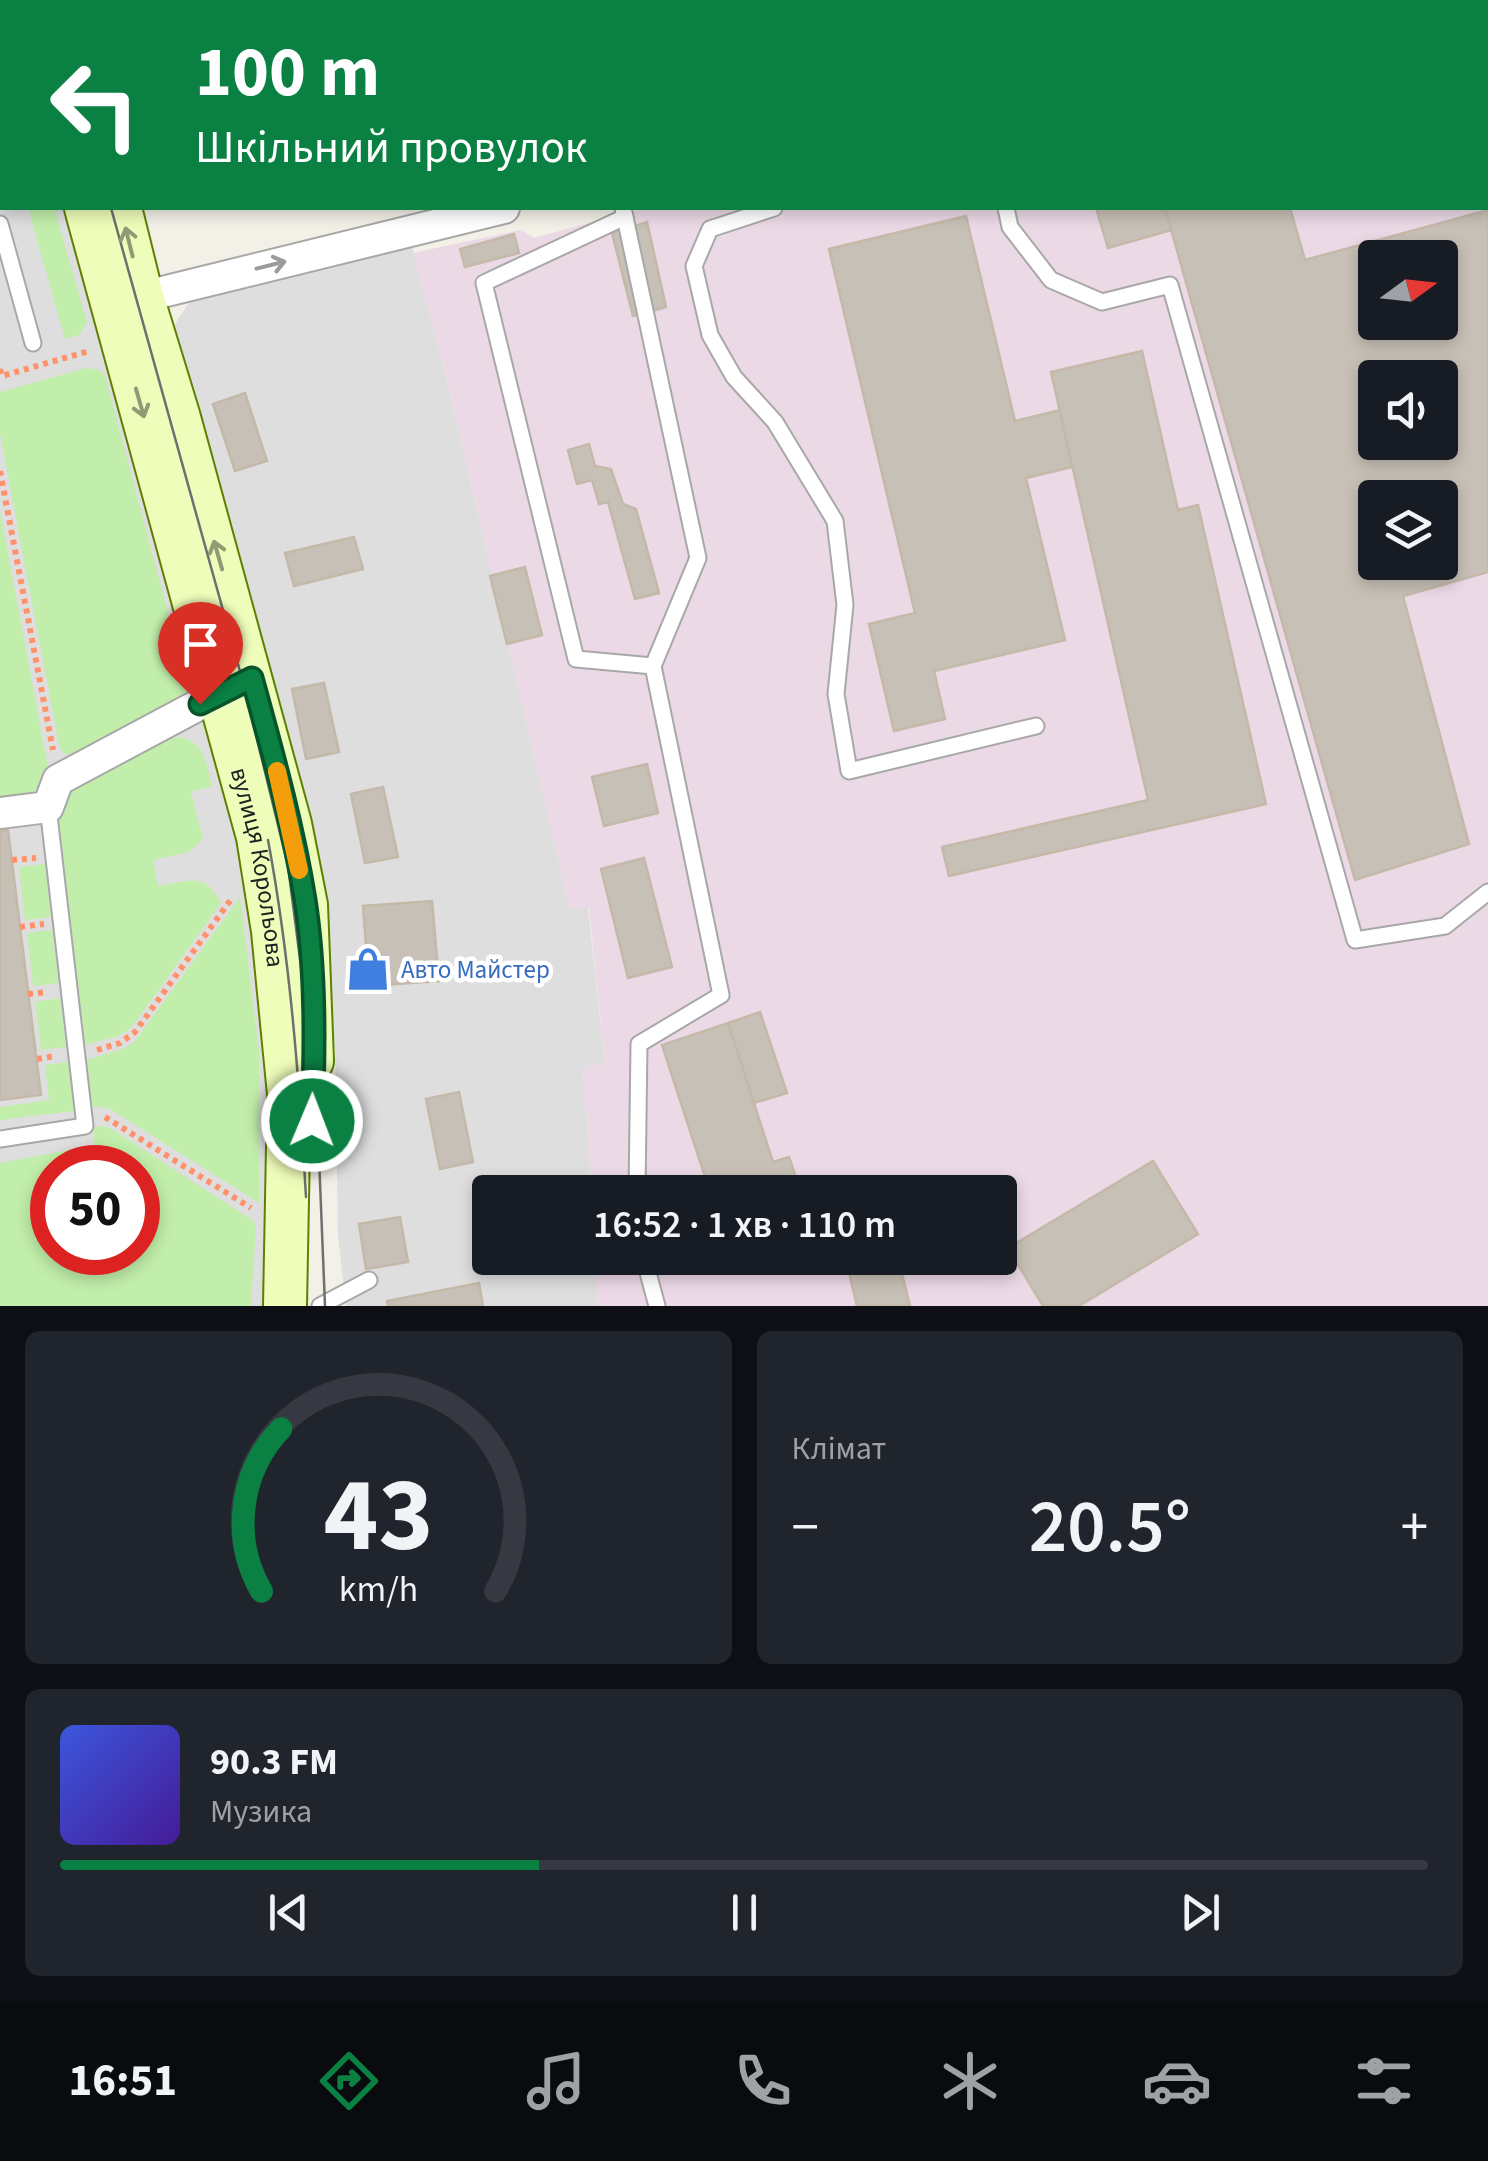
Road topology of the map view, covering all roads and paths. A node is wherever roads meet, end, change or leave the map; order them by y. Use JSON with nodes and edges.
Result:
{"nodes":[{"id":1,"x":87,"y":210,"type":"edge"},
{"id":2,"x":120,"y":210,"type":"edge"},
{"id":3,"x":493,"y":210,"type":"edge"},
{"id":4,"x":768,"y":210,"type":"edge"},
{"id":5,"x":1006,"y":210,"type":"edge"},
{"id":6,"x":624,"y":212,"type":"edge"},
{"id":7,"x":0,"y":224,"type":"edge"},
{"id":8,"x":142,"y":296,"type":"junction"},
{"id":9,"x":33,"y":343,"type":"dead end"},
{"id":10,"x":0,"y":471,"type":"edge"},
{"id":11,"x":653,"y":666,"type":"junction"},
{"id":12,"x":236,"y":685,"type":"junction"},
{"id":13,"x":1036,"y":726,"type":"dead end"},
{"id":14,"x":53,"y":793,"type":"junction"},
{"id":15,"x":0,"y":813,"type":"edge"},
{"id":16,"x":237,"y":890,"type":"dead end"},
{"id":17,"x":1488,"y":892,"type":"edge"},
{"id":18,"x":77,"y":1054,"type":"junction"},
{"id":19,"x":37,"y":1059,"type":"dead end"},
{"id":20,"x":84,"y":1116,"type":"junction"},
{"id":21,"x":0,"y":1139,"type":"edge"},
{"id":22,"x":637,"y":1175,"type":"edge"},
{"id":23,"x":263,"y":1215,"type":"dead end"},
{"id":24,"x":649,"y":1275,"type":"edge"},
{"id":25,"x":369,"y":1280,"type":"dead end"},
{"id":26,"x":285,"y":1306,"type":"edge"},
{"id":27,"x":303,"y":1306,"type":"edge"},
{"id":28,"x":320,"y":1306,"type":"edge"},
{"id":29,"x":657,"y":1306,"type":"edge"}],
"edges":[{"from":1,"to":12,"type":"main road","name":"вулиця Корольова","one_way":true},
{"from":8,"to":2,"type":"main road","name":"вулиця Корольова","one_way":true},
{"from":8,"to":3,"type":"street","one_way":true},
{"from":4,"to":13,"type":"lane"},
{"from":5,"to":17,"type":"lane"},
{"from":6,"to":11,"type":"lane"},
{"from":6,"to":11,"type":"lane"},
{"from":7,"to":9,"type":"lane"},
{"from":12,"to":8,"type":"main road","name":"вулиця Корольова","one_way":true},
{"from":10,"to":14,"type":"path"},
{"from":11,"to":22,"type":"lane"},
{"from":12,"to":14,"type":"street"},
{"from":12,"to":26,"type":"main road","name":"вулиця Корольова"},
{"from":12,"to":27,"type":"main road","name":"вулиця Корольова"},
{"from":14,"to":15,"type":"street"},
{"from":14,"to":18,"type":"lane"},
{"from":16,"to":18,"type":"path"},
{"from":18,"to":19,"type":"path"},
{"from":18,"to":20,"type":"lane"},
{"from":20,"to":21,"type":"lane"},
{"from":20,"to":23,"type":"path"},
{"from":24,"to":29,"type":"lane"},
{"from":25,"to":28,"type":"lane"}]}
